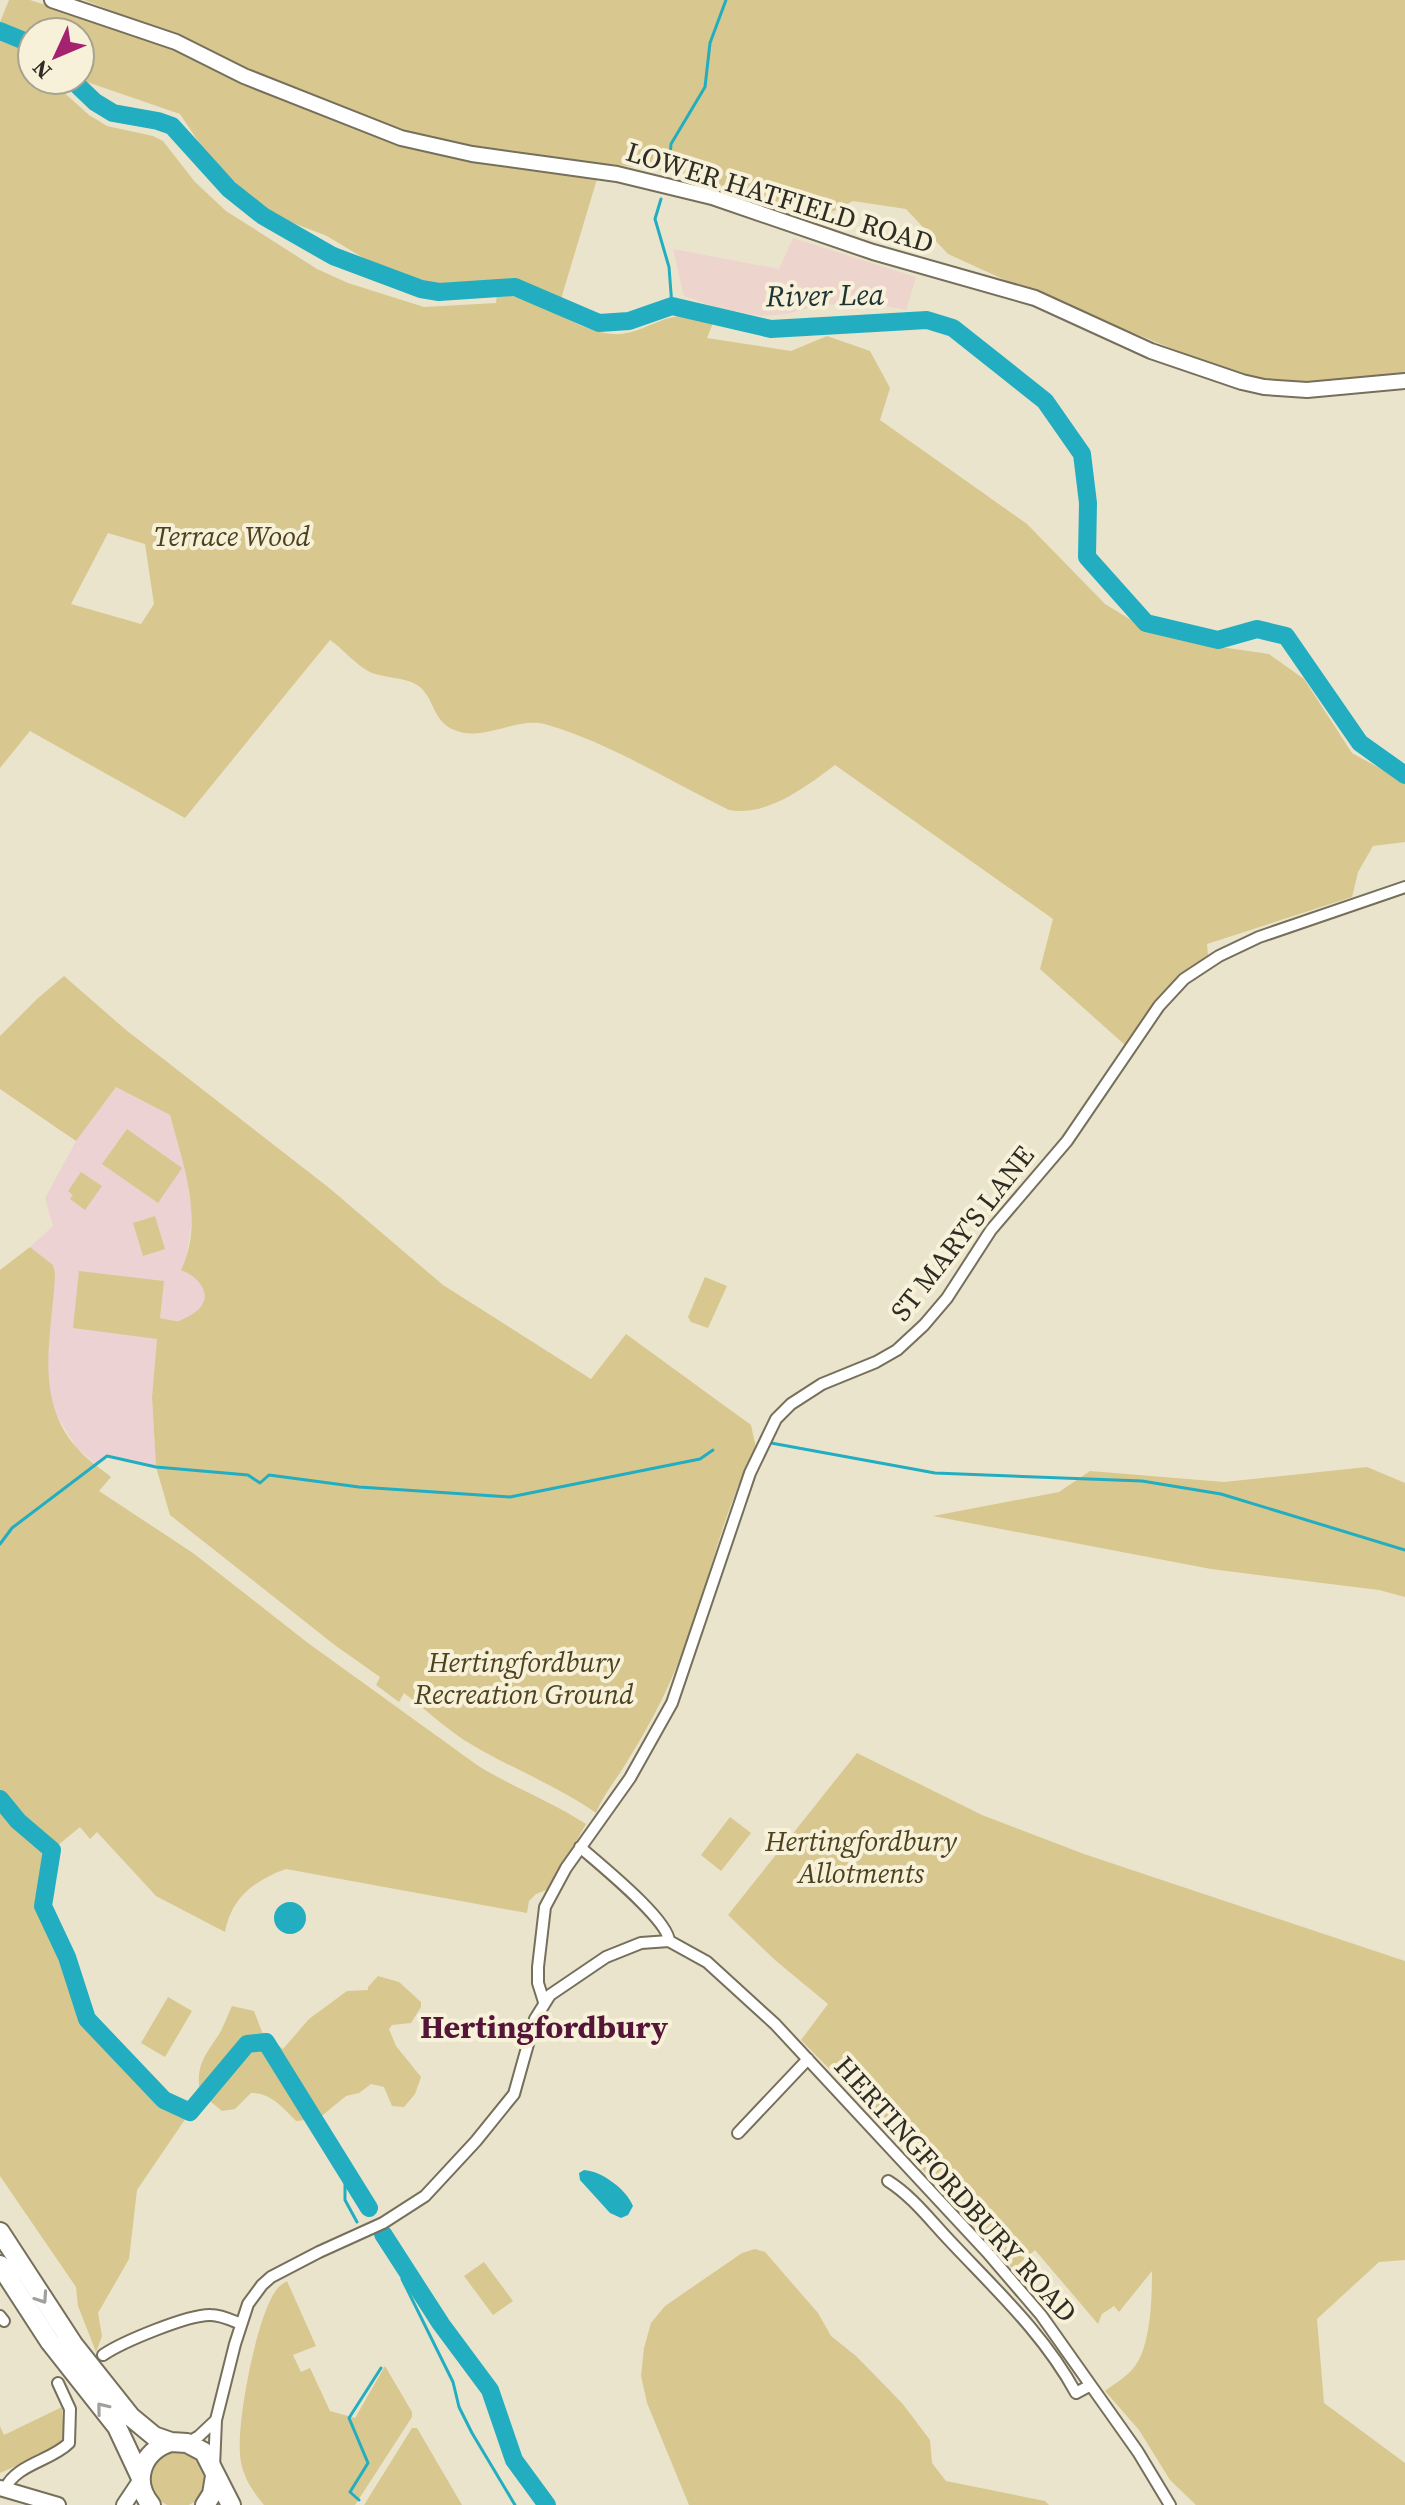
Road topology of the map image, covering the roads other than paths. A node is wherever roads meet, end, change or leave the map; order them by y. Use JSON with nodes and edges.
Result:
{"nodes":[{"id":1,"x":52,"y":0,"type":"edge"},
{"id":2,"x":1405,"y":381,"type":"edge"},
{"id":3,"x":1405,"y":887,"type":"edge"},
{"id":4,"x":580,"y":1847,"type":"junction"},
{"id":5,"x":669,"y":1941,"type":"junction"},
{"id":6,"x":544,"y":2002,"type":"junction"},
{"id":7,"x":808,"y":2059,"type":"junction"},
{"id":8,"x":738,"y":2133,"type":"dead end"},
{"id":9,"x":888,"y":2181,"type":"dead end"},
{"id":10,"x":0,"y":2232,"type":"edge"},
{"id":11,"x":0,"y":2265,"type":"edge"},
{"id":12,"x":241,"y":2324,"type":"junction"},
{"id":13,"x":103,"y":2355,"type":"dead end"},
{"id":14,"x":58,"y":2383,"type":"dead end"},
{"id":15,"x":1089,"y":2386,"type":"junction"},
{"id":16,"x":216,"y":2420,"type":"junction"},
{"id":17,"x":179,"y":2442,"type":"junction"},
{"id":18,"x":214,"y":2472,"type":"junction"},
{"id":19,"x":140,"y":2479,"type":"junction"},
{"id":20,"x":3,"y":2488,"type":"edge"},
{"id":21,"x":58,"y":2505,"type":"edge"},
{"id":22,"x":124,"y":2505,"type":"edge"},
{"id":23,"x":151,"y":2505,"type":"edge"},
{"id":24,"x":205,"y":2505,"type":"edge"},
{"id":25,"x":231,"y":2505,"type":"edge"},
{"id":26,"x":1170,"y":2505,"type":"edge"}],
"edges":[{"from":1,"to":2,"type":"main road","name":"LOWER HATFIELD ROAD"},
{"from":3,"to":4,"type":"street","name":"ST MARY'S LANE"},
{"from":4,"to":5,"type":"street","name":"HERTINGFORDBURY ROAD"},
{"from":4,"to":6,"type":"street","name":"ST MARY'S LANE"},
{"from":5,"to":6,"type":"street"},
{"from":5,"to":7,"type":"street","name":"HERTINGFORDBURY ROAD"},
{"from":6,"to":12,"type":"street"},
{"from":7,"to":8,"type":"street"},
{"from":7,"to":15,"type":"street","name":"HERTINGFORDBURY ROAD"},
{"from":9,"to":15,"type":"street"},
{"from":10,"to":17,"type":"highway","one_way":true},
{"from":19,"to":11,"type":"highway","one_way":true},
{"from":12,"to":13,"type":"street"},
{"from":12,"to":16,"type":"street"},
{"from":14,"to":20,"type":"street"},
{"from":15,"to":26,"type":"street","name":"HERTINGFORDBURY ROAD"},
{"from":16,"to":17,"type":"street"},
{"from":16,"to":18,"type":"street"},
{"from":17,"to":18,"type":"highway"},
{"from":17,"to":19,"type":"highway"},
{"from":18,"to":24,"type":"highway"},
{"from":18,"to":25,"type":"highway"},
{"from":19,"to":22,"type":"main road"},
{"from":19,"to":23,"type":"highway"},
{"from":20,"to":21,"type":"main road"}]}
